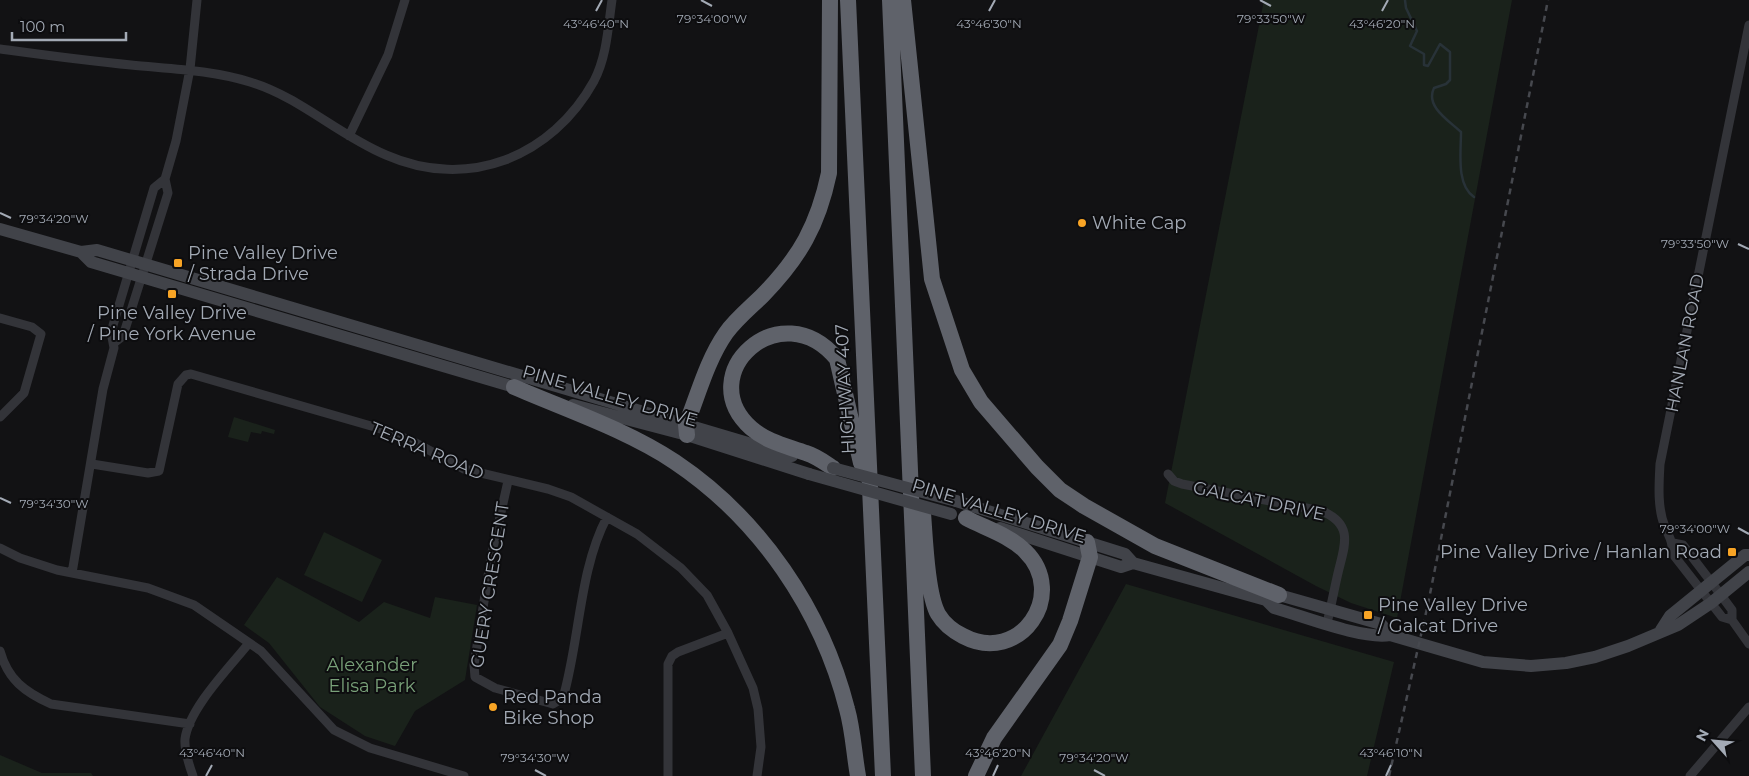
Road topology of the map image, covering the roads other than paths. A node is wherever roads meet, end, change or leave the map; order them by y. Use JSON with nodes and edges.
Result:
{"nodes":[{"id":1,"x":197,"y":0,"type":"edge"},
{"id":2,"x":405,"y":0,"type":"edge"},
{"id":3,"x":612,"y":0,"type":"edge"},
{"id":4,"x":830,"y":0,"type":"edge"},
{"id":5,"x":848,"y":0,"type":"edge"},
{"id":6,"x":890,"y":0,"type":"edge"},
{"id":7,"x":903,"y":0,"type":"edge"},
{"id":8,"x":1749,"y":25,"type":"edge"},
{"id":9,"x":0,"y":50,"type":"edge"},
{"id":10,"x":190,"y":69,"type":"junction"},
{"id":11,"x":349,"y":136,"type":"junction"},
{"id":12,"x":164,"y":179,"type":"junction"},
{"id":13,"x":0,"y":229,"type":"edge"},
{"id":14,"x":81,"y":252,"type":"junction"},
{"id":15,"x":132,"y":260,"type":"junction"},
{"id":16,"x":145,"y":264,"type":"junction"},
{"id":17,"x":128,"y":273,"type":"junction"},
{"id":18,"x":142,"y":278,"type":"junction"},
{"id":19,"x":0,"y":318,"type":"edge"},
{"id":20,"x":114,"y":343,"type":"junction"},
{"id":21,"x":514,"y":387,"type":"junction"},
{"id":22,"x":0,"y":417,"type":"edge"},
{"id":23,"x":909,"y":426,"type":"junction"},
{"id":24,"x":687,"y":430,"type":"junction"},
{"id":25,"x":92,"y":464,"type":"junction"},
{"id":26,"x":812,"y":464,"type":"junction"},
{"id":27,"x":833,"y":468,"type":"joint"},
{"id":28,"x":1168,"y":474,"type":"dead end"},
{"id":29,"x":508,"y":481,"type":"junction"},
{"id":30,"x":871,"y":507,"type":"junction"},
{"id":31,"x":958,"y":516,"type":"junction"},
{"id":32,"x":607,"y":517,"type":"junction"},
{"id":33,"x":1089,"y":549,"type":"junction"},
{"id":34,"x":0,"y":550,"type":"edge"},
{"id":35,"x":1749,"y":555,"type":"edge"},
{"id":36,"x":1749,"y":572,"type":"edge"},
{"id":37,"x":72,"y":573,"type":"junction"},
{"id":38,"x":1707,"y":587,"type":"junction"},
{"id":39,"x":1272,"y":597,"type":"junction"},
{"id":40,"x":1716,"y":599,"type":"junction"},
{"id":41,"x":1330,"y":610,"type":"junction"},
{"id":42,"x":1327,"y":623,"type":"junction"},
{"id":43,"x":1661,"y":630,"type":"junction"},
{"id":44,"x":728,"y":633,"type":"junction"},
{"id":45,"x":1390,"y":634,"type":"junction"},
{"id":46,"x":248,"y":643,"type":"junction"},
{"id":47,"x":1749,"y":644,"type":"edge"},
{"id":48,"x":0,"y":651,"type":"edge"},
{"id":49,"x":1749,"y":707,"type":"edge"},
{"id":50,"x":190,"y":724,"type":"junction"},
{"id":51,"x":439,"y":773,"type":"edge"},
{"id":52,"x":193,"y":776,"type":"edge"},
{"id":53,"x":464,"y":776,"type":"edge"},
{"id":54,"x":668,"y":776,"type":"edge"},
{"id":55,"x":758,"y":776,"type":"edge"},
{"id":56,"x":858,"y":776,"type":"edge"},
{"id":57,"x":883,"y":776,"type":"edge"},
{"id":58,"x":922,"y":776,"type":"edge"},
{"id":59,"x":976,"y":776,"type":"edge"},
{"id":60,"x":1690,"y":776,"type":"edge"}],
"edges":[{"from":1,"to":10,"type":"street"},
{"from":2,"to":11,"type":"street"},
{"from":3,"to":11,"type":"street"},
{"from":4,"to":24,"type":"highway"},
{"from":5,"to":30,"type":"highway","name":"HIGHWAY 407"},
{"from":6,"to":23,"type":"highway"},
{"from":7,"to":39,"type":"highway"},
{"from":8,"to":38,"type":"street","name":"HANLAN ROAD"},
{"from":9,"to":10,"type":"street"},
{"from":10,"to":11,"type":"street"},
{"from":10,"to":12,"type":"street"},
{"from":12,"to":15,"type":"street"},
{"from":12,"to":16,"type":"street"},
{"from":13,"to":14,"type":"main road","name":"PINE VALLEY DRIVE"},
{"from":14,"to":15,"type":"main road","name":"PINE VALLEY DRIVE"},
{"from":14,"to":17,"type":"main road","name":"PINE VALLEY DRIVE"},
{"from":15,"to":16,"type":"main road","name":"PINE VALLEY DRIVE"},
{"from":15,"to":17,"type":"street"},
{"from":16,"to":18,"type":"street"},
{"from":16,"to":24,"type":"main road","name":"PINE VALLEY DRIVE"},
{"from":17,"to":18,"type":"main road","name":"PINE VALLEY DRIVE"},
{"from":17,"to":20,"type":"street"},
{"from":18,"to":20,"type":"street"},
{"from":18,"to":21,"type":"main road","name":"PINE VALLEY DRIVE"},
{"from":19,"to":22,"type":"street"},
{"from":20,"to":25,"type":"street"},
{"from":21,"to":24,"type":"main road","name":"PINE VALLEY DRIVE"},
{"from":21,"to":56,"type":"highway"},
{"from":23,"to":31,"type":"highway"},
{"from":23,"to":58,"type":"highway"},
{"from":24,"to":26,"type":"main road","name":"PINE VALLEY DRIVE"},
{"from":25,"to":29,"type":"street","name":"TERRA ROAD"},
{"from":25,"to":37,"type":"street"},
{"from":26,"to":27,"type":"highway"},
{"from":26,"to":30,"type":"highway"},
{"from":26,"to":31,"type":"main road","name":"PINE VALLEY DRIVE","bridge":true},
{"from":27,"to":33,"type":"main road","name":"PINE VALLEY DRIVE","bridge":true},
{"from":28,"to":41,"type":"street","name":"GALCAT DRIVE"},
{"from":29,"to":32,"type":"street","name":"TERRA ROAD"},
{"from":29,"to":32,"type":"street","name":"GUERY CRESCENT"},
{"from":30,"to":57,"type":"highway","name":"HIGHWAY 407"},
{"from":31,"to":33,"type":"main road","name":"PINE VALLEY DRIVE"},
{"from":32,"to":44,"type":"street","name":"TERRA ROAD"},
{"from":33,"to":39,"type":"main road","name":"PINE VALLEY DRIVE"},
{"from":33,"to":59,"type":"highway"},
{"from":34,"to":37,"type":"street"},
{"from":35,"to":38,"type":"main road","name":"PINE VALLEY DRIVE"},
{"from":36,"to":40,"type":"main road","name":"PINE VALLEY DRIVE"},
{"from":37,"to":46,"type":"street"},
{"from":38,"to":40,"type":"street","name":"HANLAN ROAD"},
{"from":38,"to":43,"type":"main road","name":"PINE VALLEY DRIVE"},
{"from":39,"to":41,"type":"main road","name":"PINE VALLEY DRIVE"},
{"from":39,"to":42,"type":"main road","name":"PINE VALLEY DRIVE"},
{"from":40,"to":43,"type":"main road","name":"PINE VALLEY DRIVE"},
{"from":40,"to":47,"type":"street","name":"HANLAN ROAD"},
{"from":41,"to":42,"type":"street","name":"GALCAT DRIVE"},
{"from":41,"to":45,"type":"main road","name":"PINE VALLEY DRIVE"},
{"from":42,"to":45,"type":"main road","name":"PINE VALLEY DRIVE"},
{"from":43,"to":45,"type":"main road","name":"PINE VALLEY DRIVE"},
{"from":44,"to":54,"type":"street"},
{"from":44,"to":55,"type":"street","name":"TERRA ROAD"},
{"from":46,"to":50,"type":"street"},
{"from":46,"to":51,"type":"street"},
{"from":48,"to":50,"type":"street"},
{"from":49,"to":60,"type":"street"},
{"from":50,"to":52,"type":"street"},
{"from":51,"to":53,"type":"street"}]}
